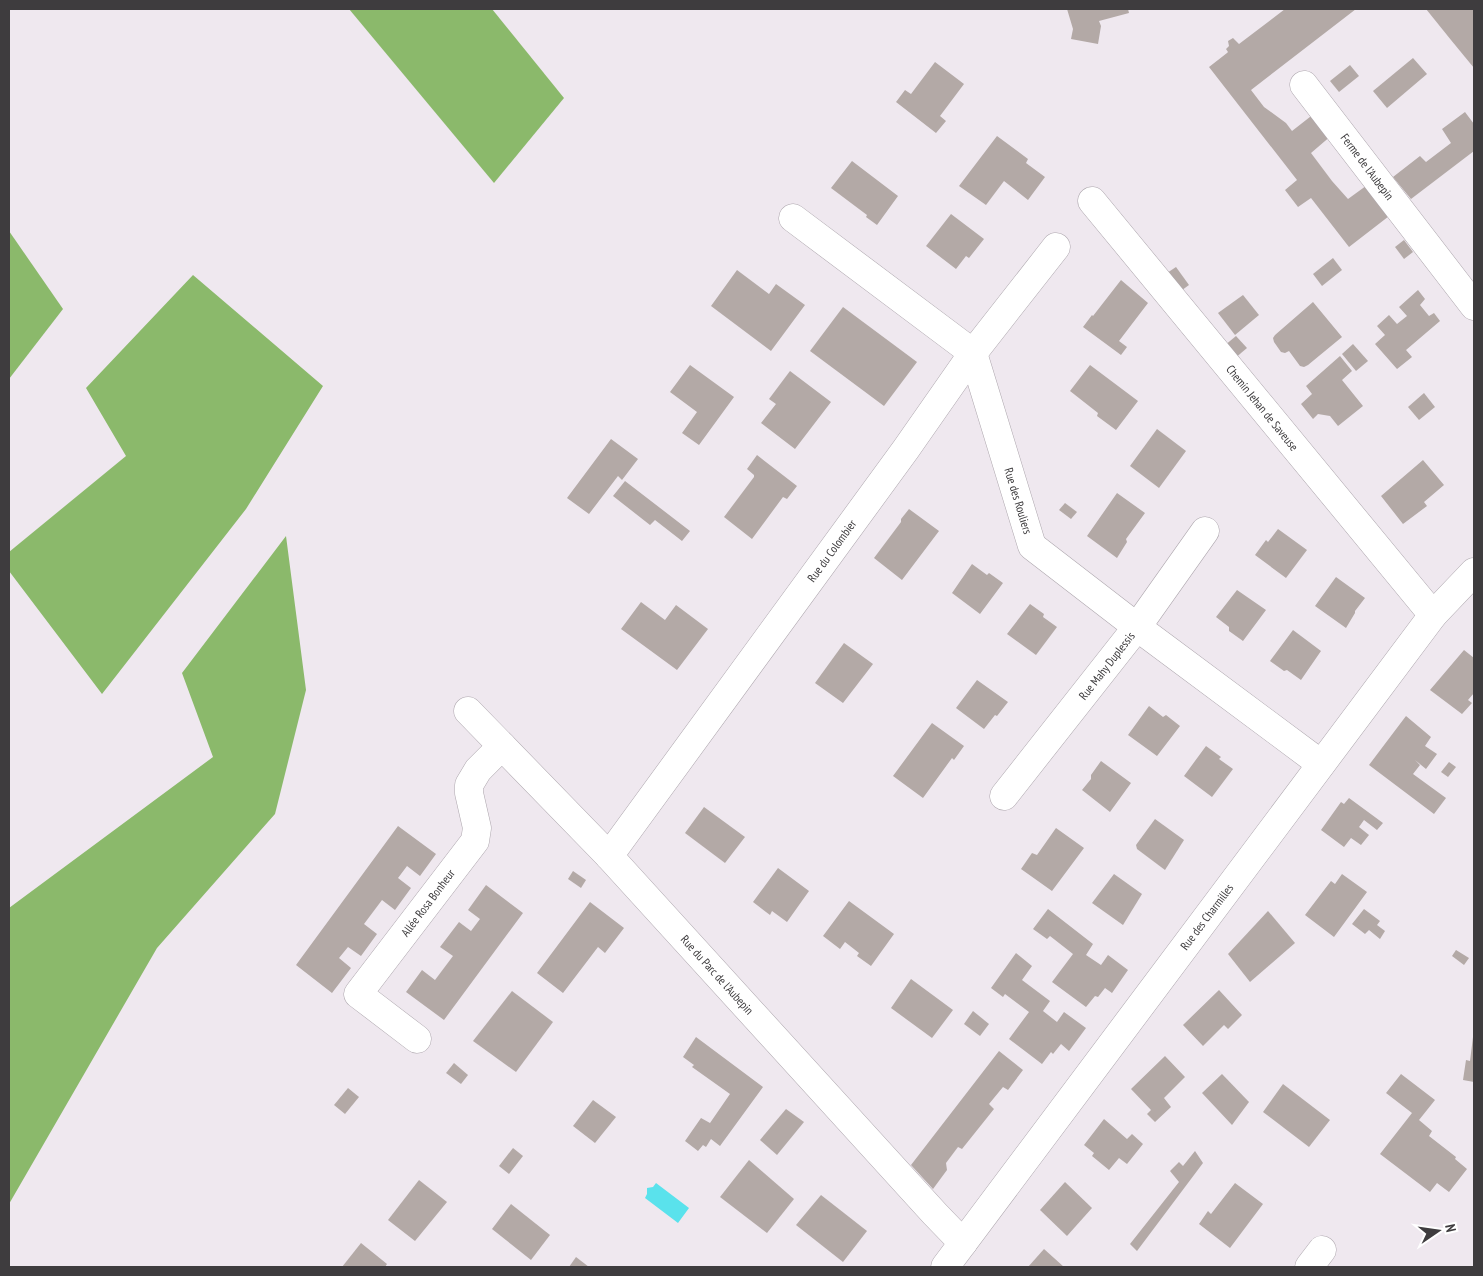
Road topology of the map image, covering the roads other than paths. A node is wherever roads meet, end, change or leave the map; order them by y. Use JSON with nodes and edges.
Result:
{"nodes":[{"id":1,"x":1304,"y":85,"type":"dead end"},
{"id":2,"x":1092,"y":201,"type":"dead end"},
{"id":3,"x":793,"y":218,"type":"dead end"},
{"id":4,"x":1056,"y":247,"type":"dead end"},
{"id":5,"x":1474,"y":306,"type":"edge"},
{"id":6,"x":973,"y":353,"type":"junction"},
{"id":7,"x":1205,"y":531,"type":"dead end"},
{"id":8,"x":1474,"y":572,"type":"edge"},
{"id":9,"x":1433,"y":615,"type":"junction"},
{"id":10,"x":1138,"y":628,"type":"junction"},
{"id":11,"x":468,"y":711,"type":"dead end"},
{"id":12,"x":502,"y":746,"type":"junction"},
{"id":13,"x":1321,"y":764,"type":"junction"},
{"id":14,"x":1004,"y":796,"type":"dead end"},
{"id":15,"x":609,"y":856,"type":"junction"},
{"id":16,"x":417,"y":1040,"type":"dead end"},
{"id":17,"x":958,"y":1257,"type":"edge"}],
"edges":[{"from":1,"to":5,"type":"street","name":"Ferme de l'Aubepin"},
{"from":2,"to":9,"type":"street","name":"Chemin Jehan de Saveuse"},
{"from":3,"to":6,"type":"street"},
{"from":4,"to":6,"type":"street","name":"Rue du Colombier"},
{"from":6,"to":10,"type":"street","name":"Rue des Rouliers"},
{"from":6,"to":15,"type":"street","name":"Rue du Colombier"},
{"from":7,"to":10,"type":"street","name":"Rue Mahy Duplessis"},
{"from":8,"to":9,"type":"street","name":"Rue des Charmilles"},
{"from":9,"to":13,"type":"street","name":"Rue des Charmilles"},
{"from":10,"to":13,"type":"street","name":"Rue des Rouliers"},
{"from":10,"to":14,"type":"street","name":"Rue Mahy Duplessis"},
{"from":11,"to":12,"type":"street","name":"Rue du Parc de l'Aubepin"},
{"from":12,"to":15,"type":"street","name":"Rue du Parc de l'Aubepin"},
{"from":12,"to":16,"type":"street","name":"Allée Rosa Bonheur"},
{"from":13,"to":17,"type":"street","name":"Rue des Charmilles"},
{"from":15,"to":17,"type":"street","name":"Rue du Parc de l'Aubepin"}]}
